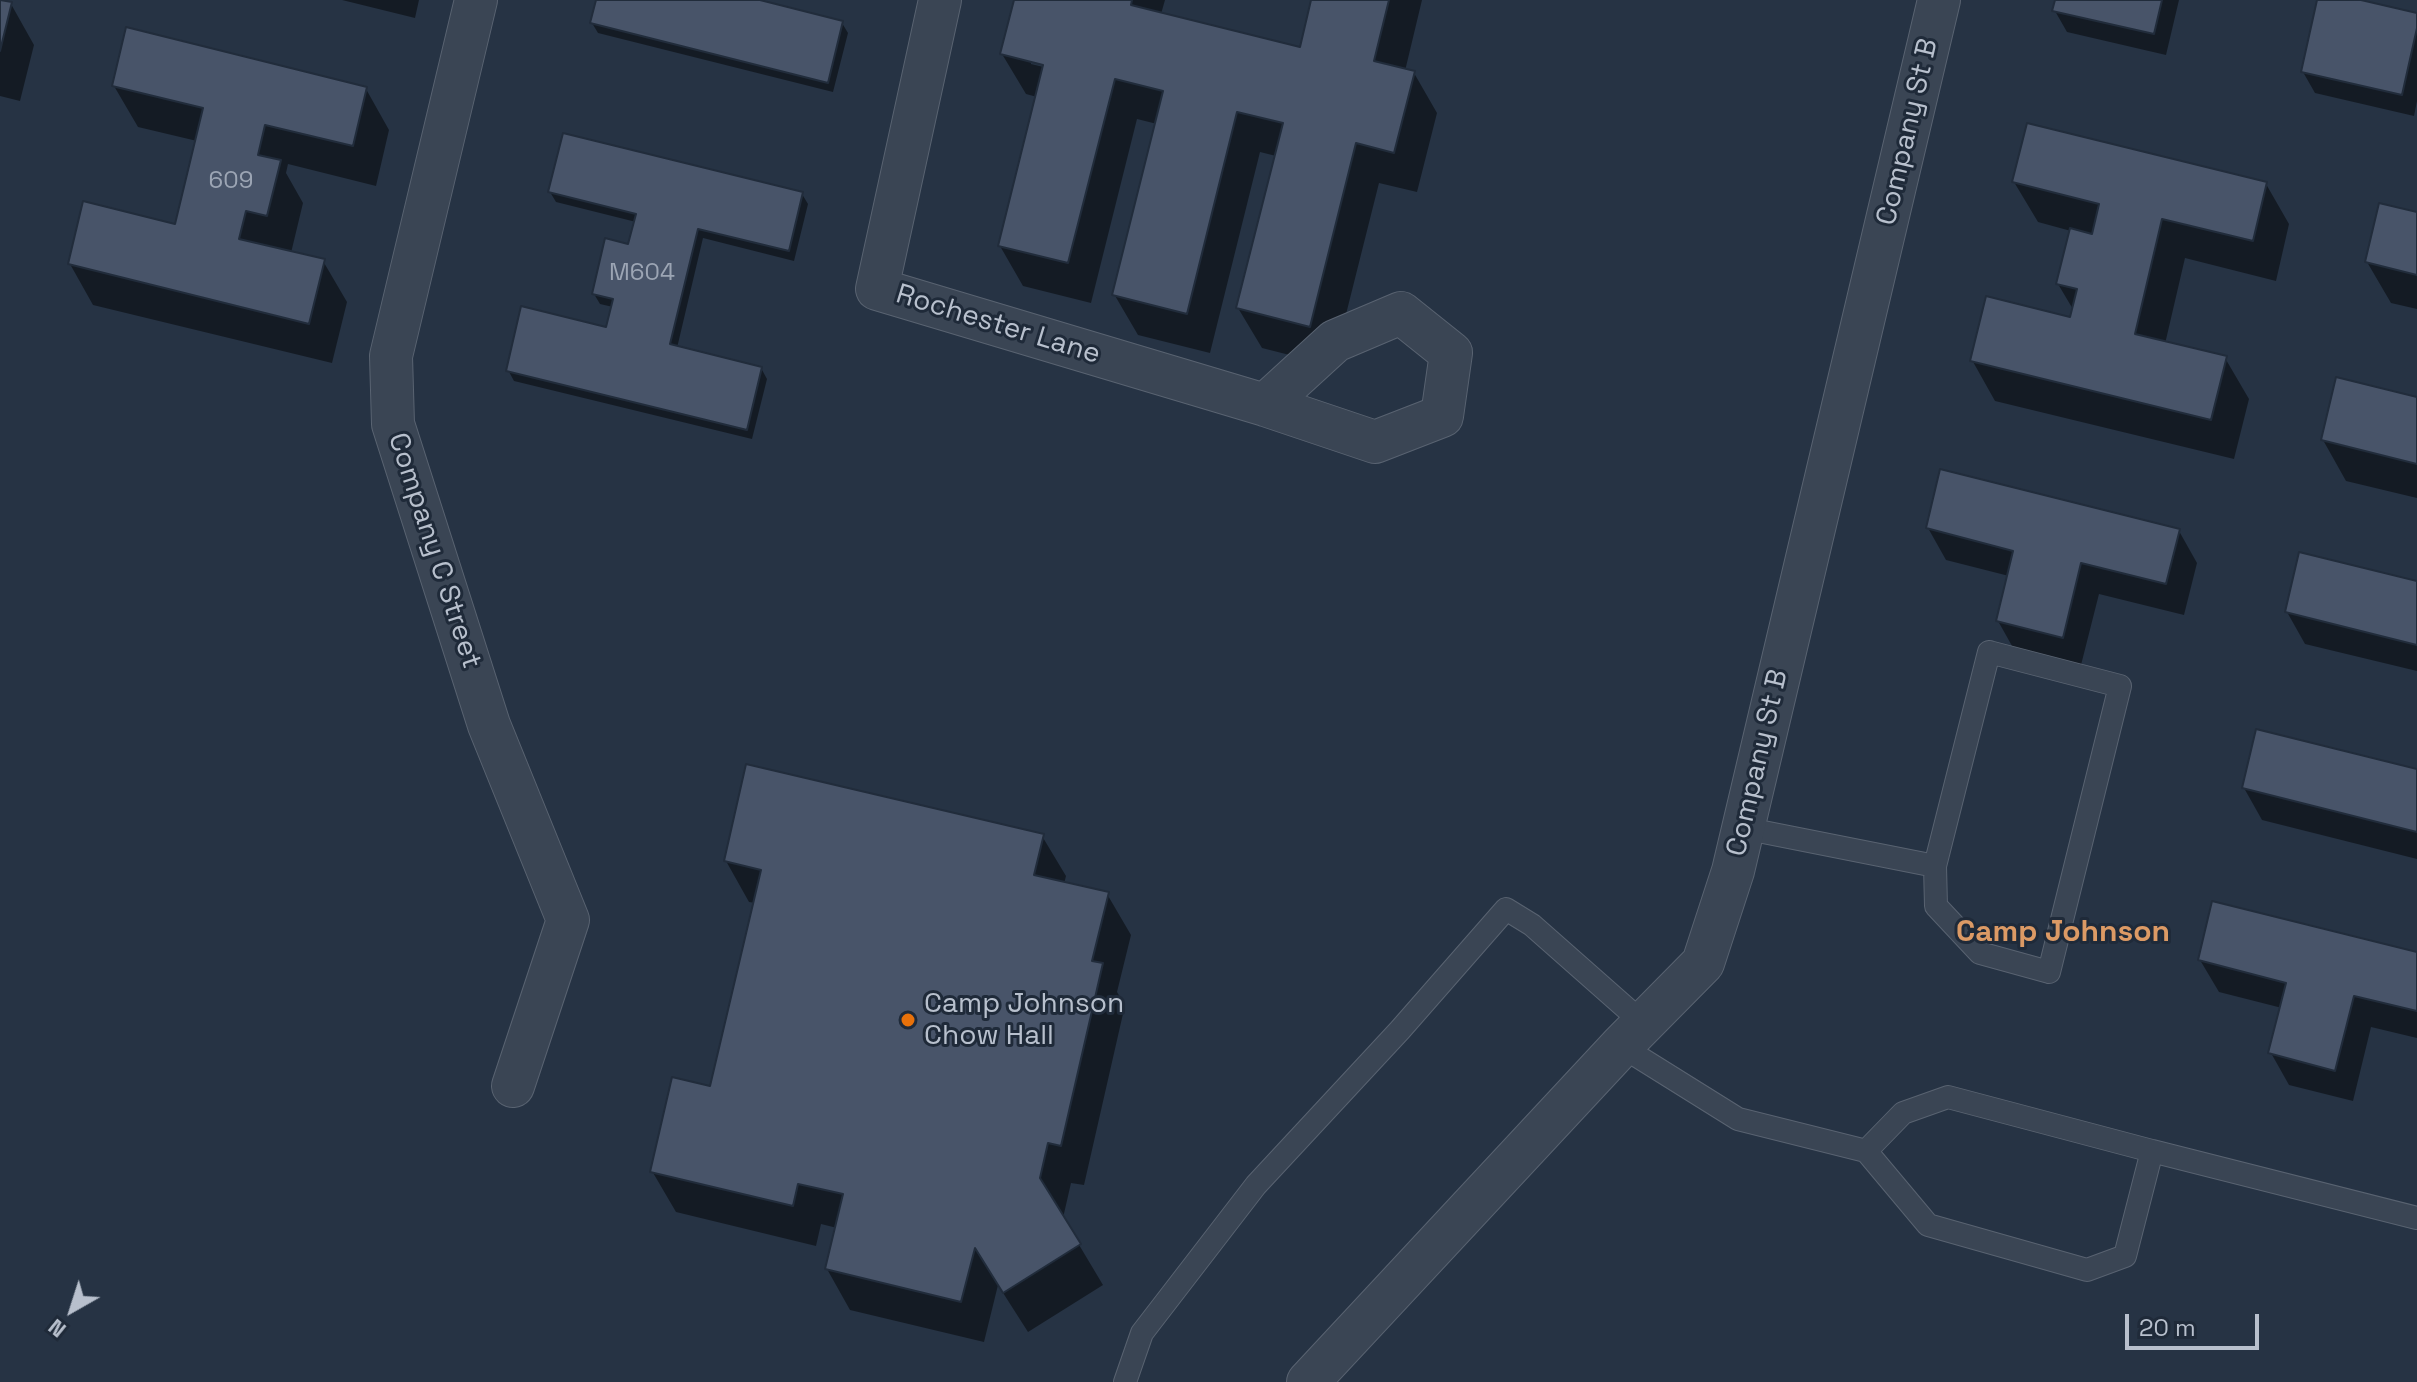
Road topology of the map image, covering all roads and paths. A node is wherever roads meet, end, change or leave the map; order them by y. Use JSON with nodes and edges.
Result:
{"nodes":[{"id":1,"x":476,"y":0,"type":"edge"},
{"id":2,"x":940,"y":0,"type":"edge"},
{"id":3,"x":1939,"y":0,"type":"edge"},
{"id":4,"x":1265,"y":405,"type":"dead end"},
{"id":5,"x":1743,"y":828,"type":"junction"},
{"id":6,"x":1935,"y":866,"type":"junction"},
{"id":7,"x":1632,"y":1034,"type":"junction"},
{"id":8,"x":513,"y":1086,"type":"dead end"},
{"id":9,"x":1866,"y":1151,"type":"junction"},
{"id":10,"x":2152,"y":1151,"type":"junction"},
{"id":11,"x":2417,"y":1218,"type":"edge"},
{"id":12,"x":1125,"y":1382,"type":"edge"},
{"id":13,"x":1308,"y":1382,"type":"edge"}],
"edges":[{"from":1,"to":8,"type":"street","name":"Company C Street"},
{"from":2,"to":4,"type":"street","name":"Rochester Lane"},
{"from":3,"to":5,"type":"street","name":"Company St B"},
{"from":5,"to":6,"type":"lane"},
{"from":5,"to":7,"type":"street","name":"Company St B"},
{"from":6,"to":6,"type":"lane"},
{"from":7,"to":9,"type":"lane"},
{"from":7,"to":12,"type":"lane"},
{"from":7,"to":13,"type":"street","name":"Company St B"},
{"from":9,"to":10,"type":"lane"},
{"from":9,"to":10,"type":"lane"},
{"from":10,"to":11,"type":"lane"}]}
